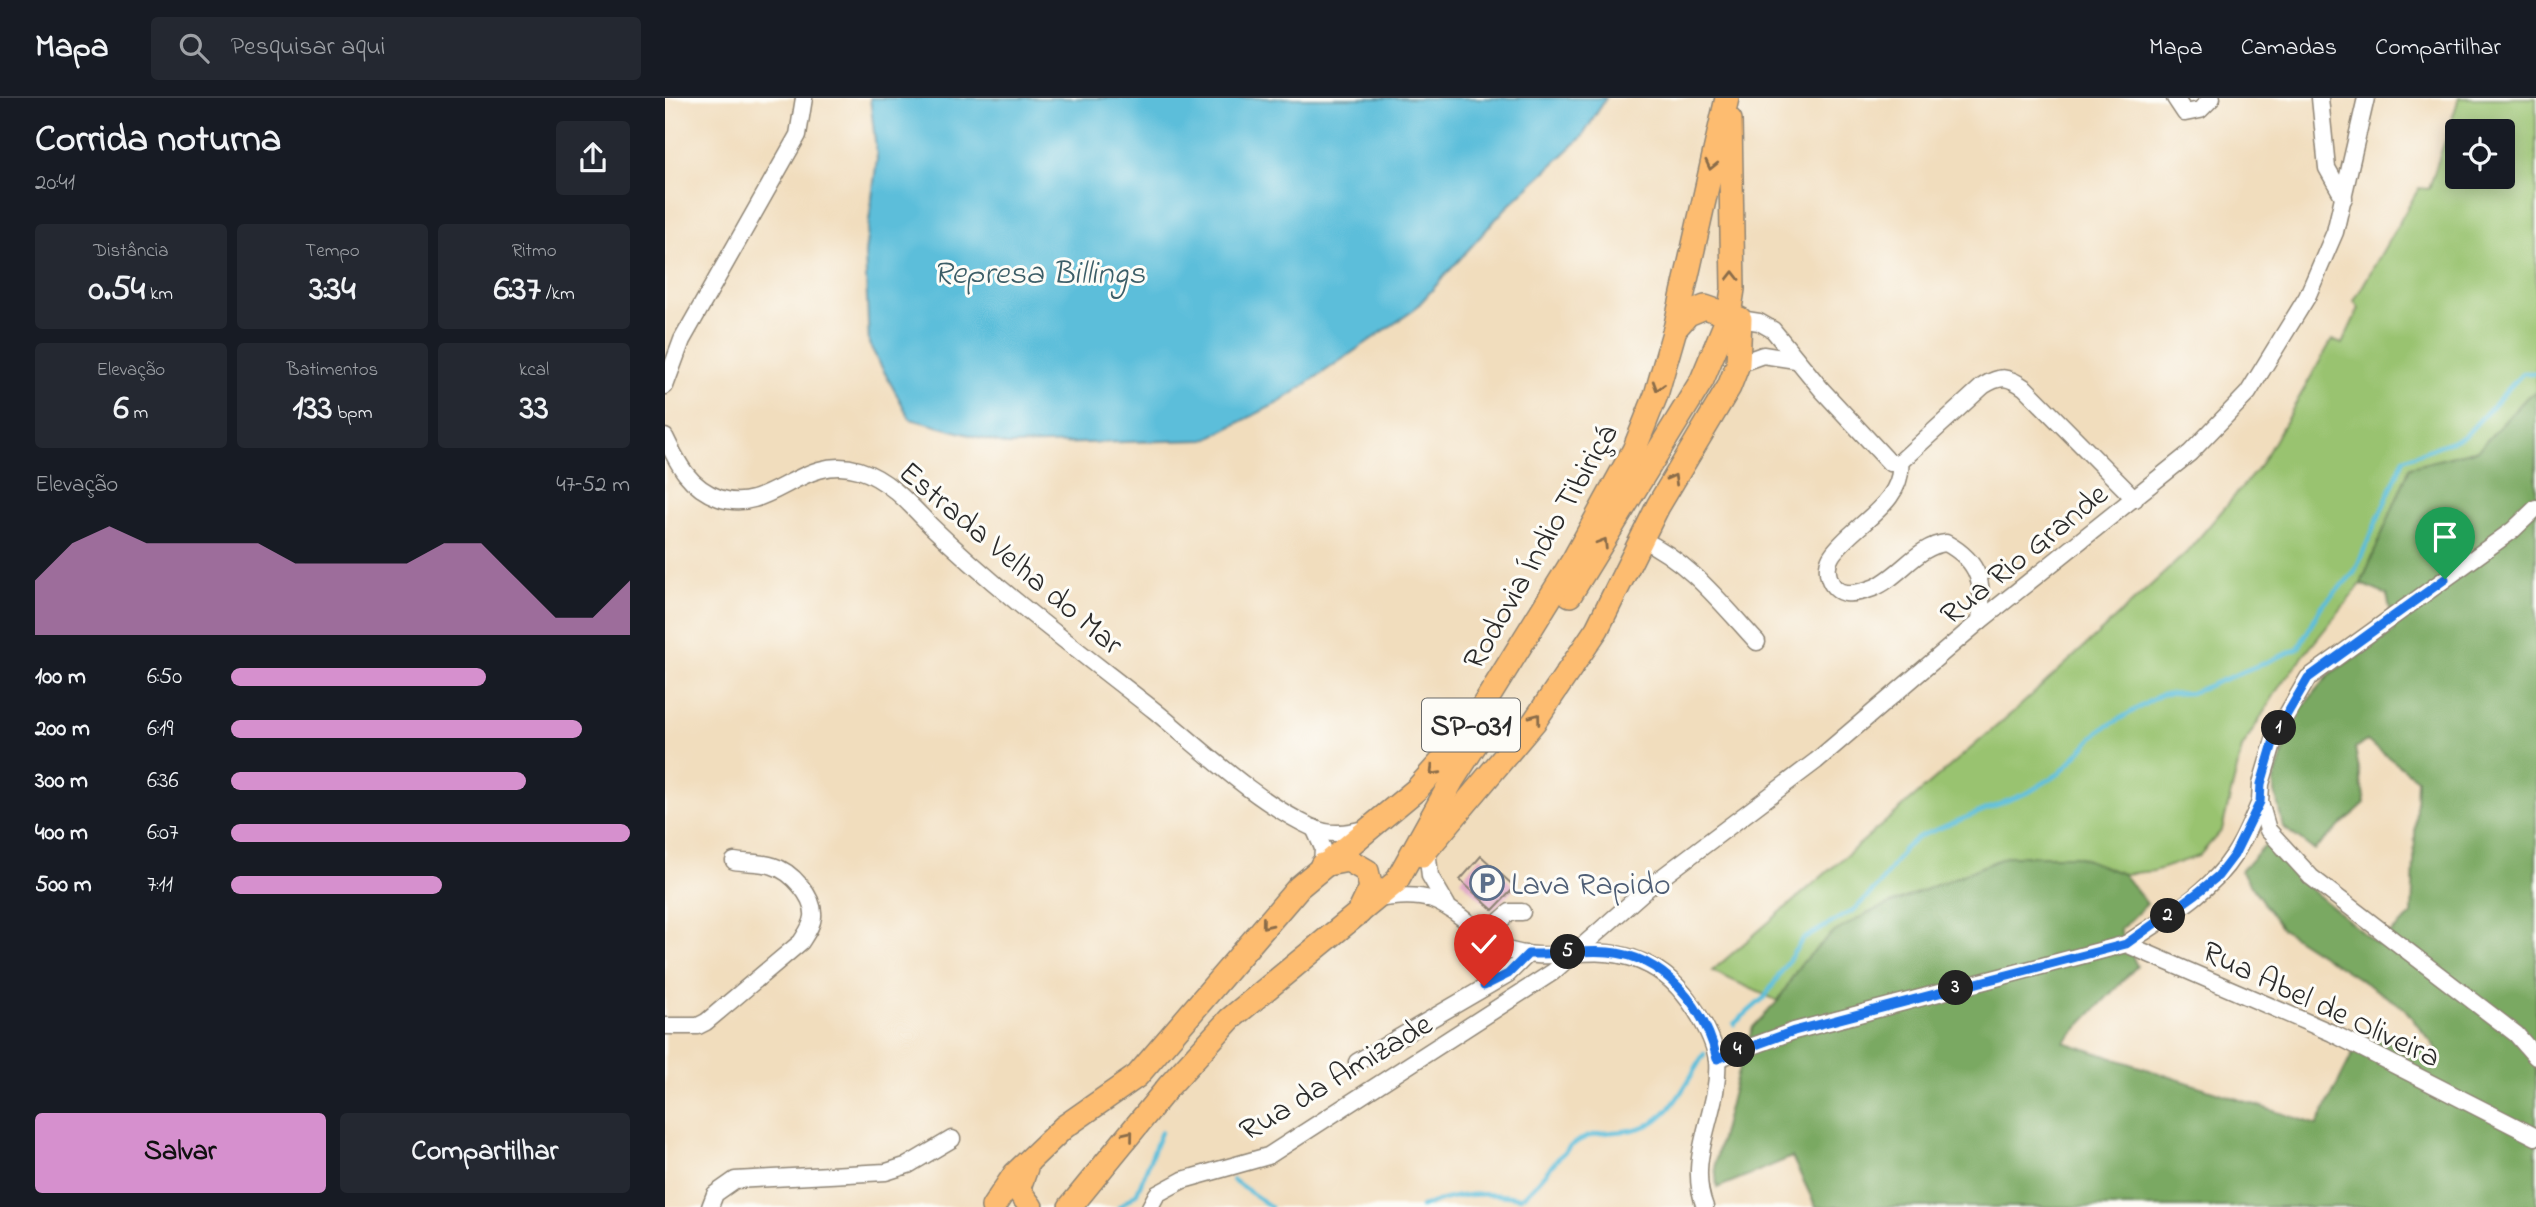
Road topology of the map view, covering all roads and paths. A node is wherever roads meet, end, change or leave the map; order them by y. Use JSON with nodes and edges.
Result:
{"nodes":[{"id":1,"x":804,"y":98,"type":"edge"},
{"id":2,"x":1728,"y":98,"type":"edge"},
{"id":3,"x":2175,"y":98,"type":"edge"},
{"id":4,"x":2212,"y":98,"type":"edge"},
{"id":5,"x":2320,"y":98,"type":"edge"},
{"id":6,"x":2366,"y":98,"type":"edge"},
{"id":7,"x":2344,"y":198,"type":"junction"},
{"id":8,"x":1735,"y":317,"type":"junction"},
{"id":9,"x":1675,"y":329,"type":"junction"},
{"id":10,"x":1796,"y":360,"type":"junction"},
{"id":11,"x":1738,"y":364,"type":"junction"},
{"id":12,"x":665,"y":386,"type":"edge"},
{"id":13,"x":665,"y":437,"type":"edge"},
{"id":14,"x":1900,"y":462,"type":"junction"},
{"id":15,"x":2135,"y":499,"type":"junction"},
{"id":16,"x":2536,"y":508,"type":"edge"},
{"id":17,"x":1641,"y":539,"type":"junction"},
{"id":18,"x":1980,"y":621,"type":"junction"},
{"id":19,"x":1757,"y":642,"type":"dead end"},
{"id":20,"x":2260,"y":802,"type":"junction"},
{"id":21,"x":1314,"y":828,"type":"junction"},
{"id":22,"x":1367,"y":829,"type":"junction"},
{"id":23,"x":1427,"y":849,"type":"junction"},
{"id":24,"x":734,"y":861,"type":"dead end"},
{"id":25,"x":1322,"y":865,"type":"junction"},
{"id":26,"x":1396,"y":882,"type":"junction"},
{"id":27,"x":1378,"y":898,"type":"junction"},
{"id":28,"x":1449,"y":907,"type":"junction"},
{"id":29,"x":1522,"y":912,"type":"dead end"},
{"id":30,"x":1358,"y":915,"type":"junction"},
{"id":31,"x":1484,"y":935,"type":"junction"},
{"id":32,"x":2126,"y":944,"type":"junction"},
{"id":33,"x":1578,"y":951,"type":"junction"},
{"id":34,"x":1528,"y":954,"type":"junction"},
{"id":35,"x":665,"y":1026,"type":"edge"},
{"id":36,"x":2536,"y":1057,"type":"edge"},
{"id":37,"x":1717,"y":1059,"type":"junction"},
{"id":38,"x":1357,"y":1062,"type":"dead end"},
{"id":39,"x":2536,"y":1137,"type":"edge"},
{"id":40,"x":952,"y":1139,"type":"dead end"},
{"id":41,"x":1033,"y":1156,"type":"junction"},
{"id":42,"x":1104,"y":1166,"type":"junction"},
{"id":43,"x":993,"y":1206,"type":"edge"},
{"id":44,"x":711,"y":1207,"type":"edge"},
{"id":45,"x":1031,"y":1207,"type":"edge"},
{"id":46,"x":1056,"y":1207,"type":"edge"},
{"id":47,"x":1070,"y":1207,"type":"edge"},
{"id":48,"x":1150,"y":1207,"type":"edge"},
{"id":49,"x":1705,"y":1207,"type":"edge"}],
"edges":[{"from":1,"to":12,"type":"street"},
{"from":8,"to":2,"type":"highway","name":"Rodovia Índio Tibiriçá","number":"SP-031","one_way":true},
{"from":2,"to":9,"type":"highway","name":"Rodovia Índio Tibiriçá","number":"SP-031","one_way":true},
{"from":3,"to":4,"type":"street"},
{"from":5,"to":7,"type":"street"},
{"from":6,"to":7,"type":"street","name":"Rua Rio Grande"},
{"from":7,"to":15,"type":"street","name":"Rua Rio Grande"},
{"from":8,"to":9,"type":"highway"},
{"from":8,"to":10,"type":"street"},
{"from":8,"to":11,"type":"highway"},
{"from":26,"to":8,"type":"highway","name":"Rodovia Índio Tibiriçá","number":"SP-031","one_way":true},
{"from":9,"to":22,"type":"highway","name":"Rodovia Índio Tibiriçá","number":"SP-031","one_way":true},
{"from":10,"to":11,"type":"street"},
{"from":10,"to":14,"type":"street"},
{"from":17,"to":11,"type":"highway","one_way":true},
{"from":13,"to":21,"type":"street","name":"Estrada Velha do Mar"},
{"from":14,"to":15,"type":"street"},
{"from":14,"to":18,"type":"street"},
{"from":15,"to":18,"type":"street","name":"Rua Rio Grande"},
{"from":16,"to":20,"type":"street"},
{"from":17,"to":19,"type":"street"},
{"from":23,"to":17,"type":"highway","one_way":true},
{"from":18,"to":33,"type":"street","name":"Rua Rio Grande"},
{"from":20,"to":32,"type":"street"},
{"from":20,"to":36,"type":"street"},
{"from":21,"to":22,"type":"street"},
{"from":21,"to":25,"type":"street"},
{"from":22,"to":25,"type":"highway","name":"Rodovia Índio Tibiriçá","number":"SP-031"},
{"from":23,"to":26,"type":"highway"},
{"from":23,"to":28,"type":"street"},
{"from":24,"to":35,"type":"street"},
{"from":25,"to":30,"type":"highway"},
{"from":25,"to":41,"type":"highway","name":"Rodovia Índio Tibiriçá","number":"SP-031","one_way":true},
{"from":26,"to":27,"type":"highway","name":"Rodovia Índio Tibiriçá","number":"SP-031"},
{"from":27,"to":28,"type":"street"},
{"from":27,"to":30,"type":"highway","name":"Rodovia Índio Tibiriçá","number":"SP-031"},
{"from":28,"to":31,"type":"street"},
{"from":29,"to":31,"type":"street"},
{"from":42,"to":30,"type":"highway","name":"Rodovia Índio Tibiriçá","number":"SP-031","one_way":true},
{"from":31,"to":34,"type":"street"},
{"from":32,"to":37,"type":"street"},
{"from":32,"to":39,"type":"street","name":"Rua Abel de Oliveira"},
{"from":33,"to":34,"type":"street"},
{"from":33,"to":37,"type":"street"},
{"from":33,"to":48,"type":"street","name":"Rua da Amizade"},
{"from":34,"to":38,"type":"street"},
{"from":37,"to":49,"type":"street"},
{"from":40,"to":44,"type":"street"},
{"from":41,"to":43,"type":"highway","name":"Rodovia Índio Tibiriçá","number":"SP-031"},
{"from":41,"to":45,"type":"highway"},
{"from":42,"to":46,"type":"highway"},
{"from":42,"to":47,"type":"highway","name":"Rodovia Índio Tibiriçá","number":"SP-031"}]}
